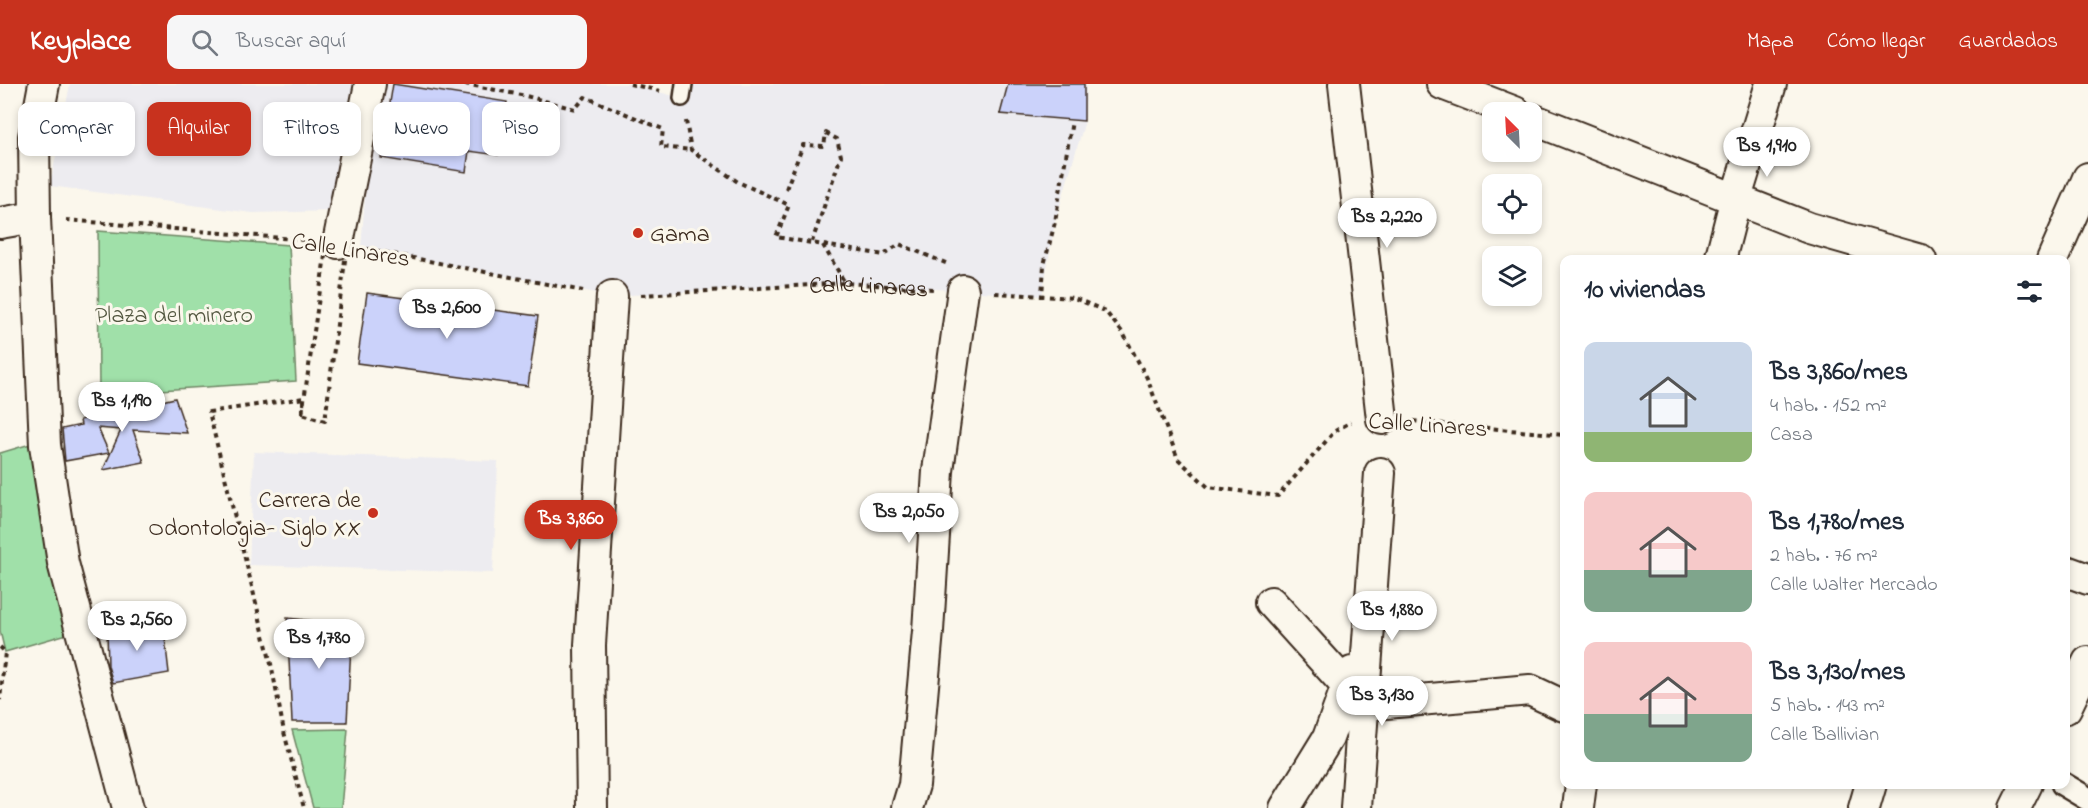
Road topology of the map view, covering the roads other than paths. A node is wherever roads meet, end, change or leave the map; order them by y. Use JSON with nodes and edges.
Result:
{"nodes":[{"id":1,"x":44,"y":84,"type":"edge"},
{"id":2,"x":370,"y":84,"type":"edge"},
{"id":3,"x":1344,"y":84,"type":"edge"},
{"id":4,"x":1442,"y":84,"type":"edge"},
{"id":5,"x":1771,"y":84,"type":"edge"},
{"id":6,"x":1489,"y":102,"type":"edge"},
{"id":7,"x":1542,"y":123,"type":"edge"},
{"id":8,"x":2088,"y":178,"type":"edge"},
{"id":9,"x":1736,"y":198,"type":"junction"},
{"id":10,"x":35,"y":218,"type":"junction"},
{"id":11,"x":0,"y":224,"type":"edge"},
{"id":12,"x":345,"y":245,"type":"road end"},
{"id":13,"x":1721,"y":255,"type":"edge"},
{"id":14,"x":1904,"y":255,"type":"edge"},
{"id":15,"x":2054,"y":255,"type":"edge"},
{"id":16,"x":974,"y":291,"type":"road end"},
{"id":17,"x":612,"y":296,"type":"road end"},
{"id":18,"x":1382,"y":419,"type":"road end"},
{"id":19,"x":1380,"y":473,"type":"dead end"},
{"id":20,"x":2070,"y":573,"type":"edge"},
{"id":21,"x":2088,"y":579,"type":"edge"},
{"id":22,"x":1271,"y":602,"type":"dead end"},
{"id":23,"x":2088,"y":662,"type":"edge"},
{"id":24,"x":1355,"y":695,"type":"junction"},
{"id":25,"x":2070,"y":700,"type":"edge"},
{"id":26,"x":1560,"y":704,"type":"edge"},
{"id":27,"x":2070,"y":788,"type":"edge"},
{"id":28,"x":1580,"y":789,"type":"edge"},
{"id":29,"x":1870,"y":789,"type":"edge"},
{"id":30,"x":2024,"y":789,"type":"edge"},
{"id":31,"x":2088,"y":800,"type":"edge"},
{"id":32,"x":128,"y":808,"type":"edge"},
{"id":33,"x":592,"y":808,"type":"edge"},
{"id":34,"x":907,"y":808,"type":"edge"},
{"id":35,"x":1285,"y":808,"type":"edge"},
{"id":36,"x":1356,"y":808,"type":"edge"},
{"id":37,"x":1578,"y":808,"type":"edge"},
{"id":38,"x":1864,"y":808,"type":"edge"},
{"id":39,"x":2015,"y":808,"type":"edge"}],
"edges":[{"from":1,"to":10,"type":"street"},
{"from":2,"to":12,"type":"street"},
{"from":3,"to":18,"type":"street"},
{"from":4,"to":6,"type":"street"},
{"from":5,"to":9,"type":"street"},
{"from":7,"to":9,"type":"street"},
{"from":8,"to":15,"type":"street"},
{"from":9,"to":13,"type":"street"},
{"from":9,"to":14,"type":"street"},
{"from":10,"to":11,"type":"street"},
{"from":10,"to":32,"type":"street"},
{"from":16,"to":34,"type":"street"},
{"from":17,"to":33,"type":"street"},
{"from":19,"to":24,"type":"street"},
{"from":20,"to":21,"type":"street"},
{"from":22,"to":24,"type":"street"},
{"from":23,"to":25,"type":"street"},
{"from":24,"to":26,"type":"street"},
{"from":24,"to":35,"type":"street"},
{"from":24,"to":36,"type":"street"},
{"from":27,"to":31,"type":"street"},
{"from":28,"to":37,"type":"street"},
{"from":29,"to":38,"type":"street"},
{"from":30,"to":39,"type":"street"}]}
